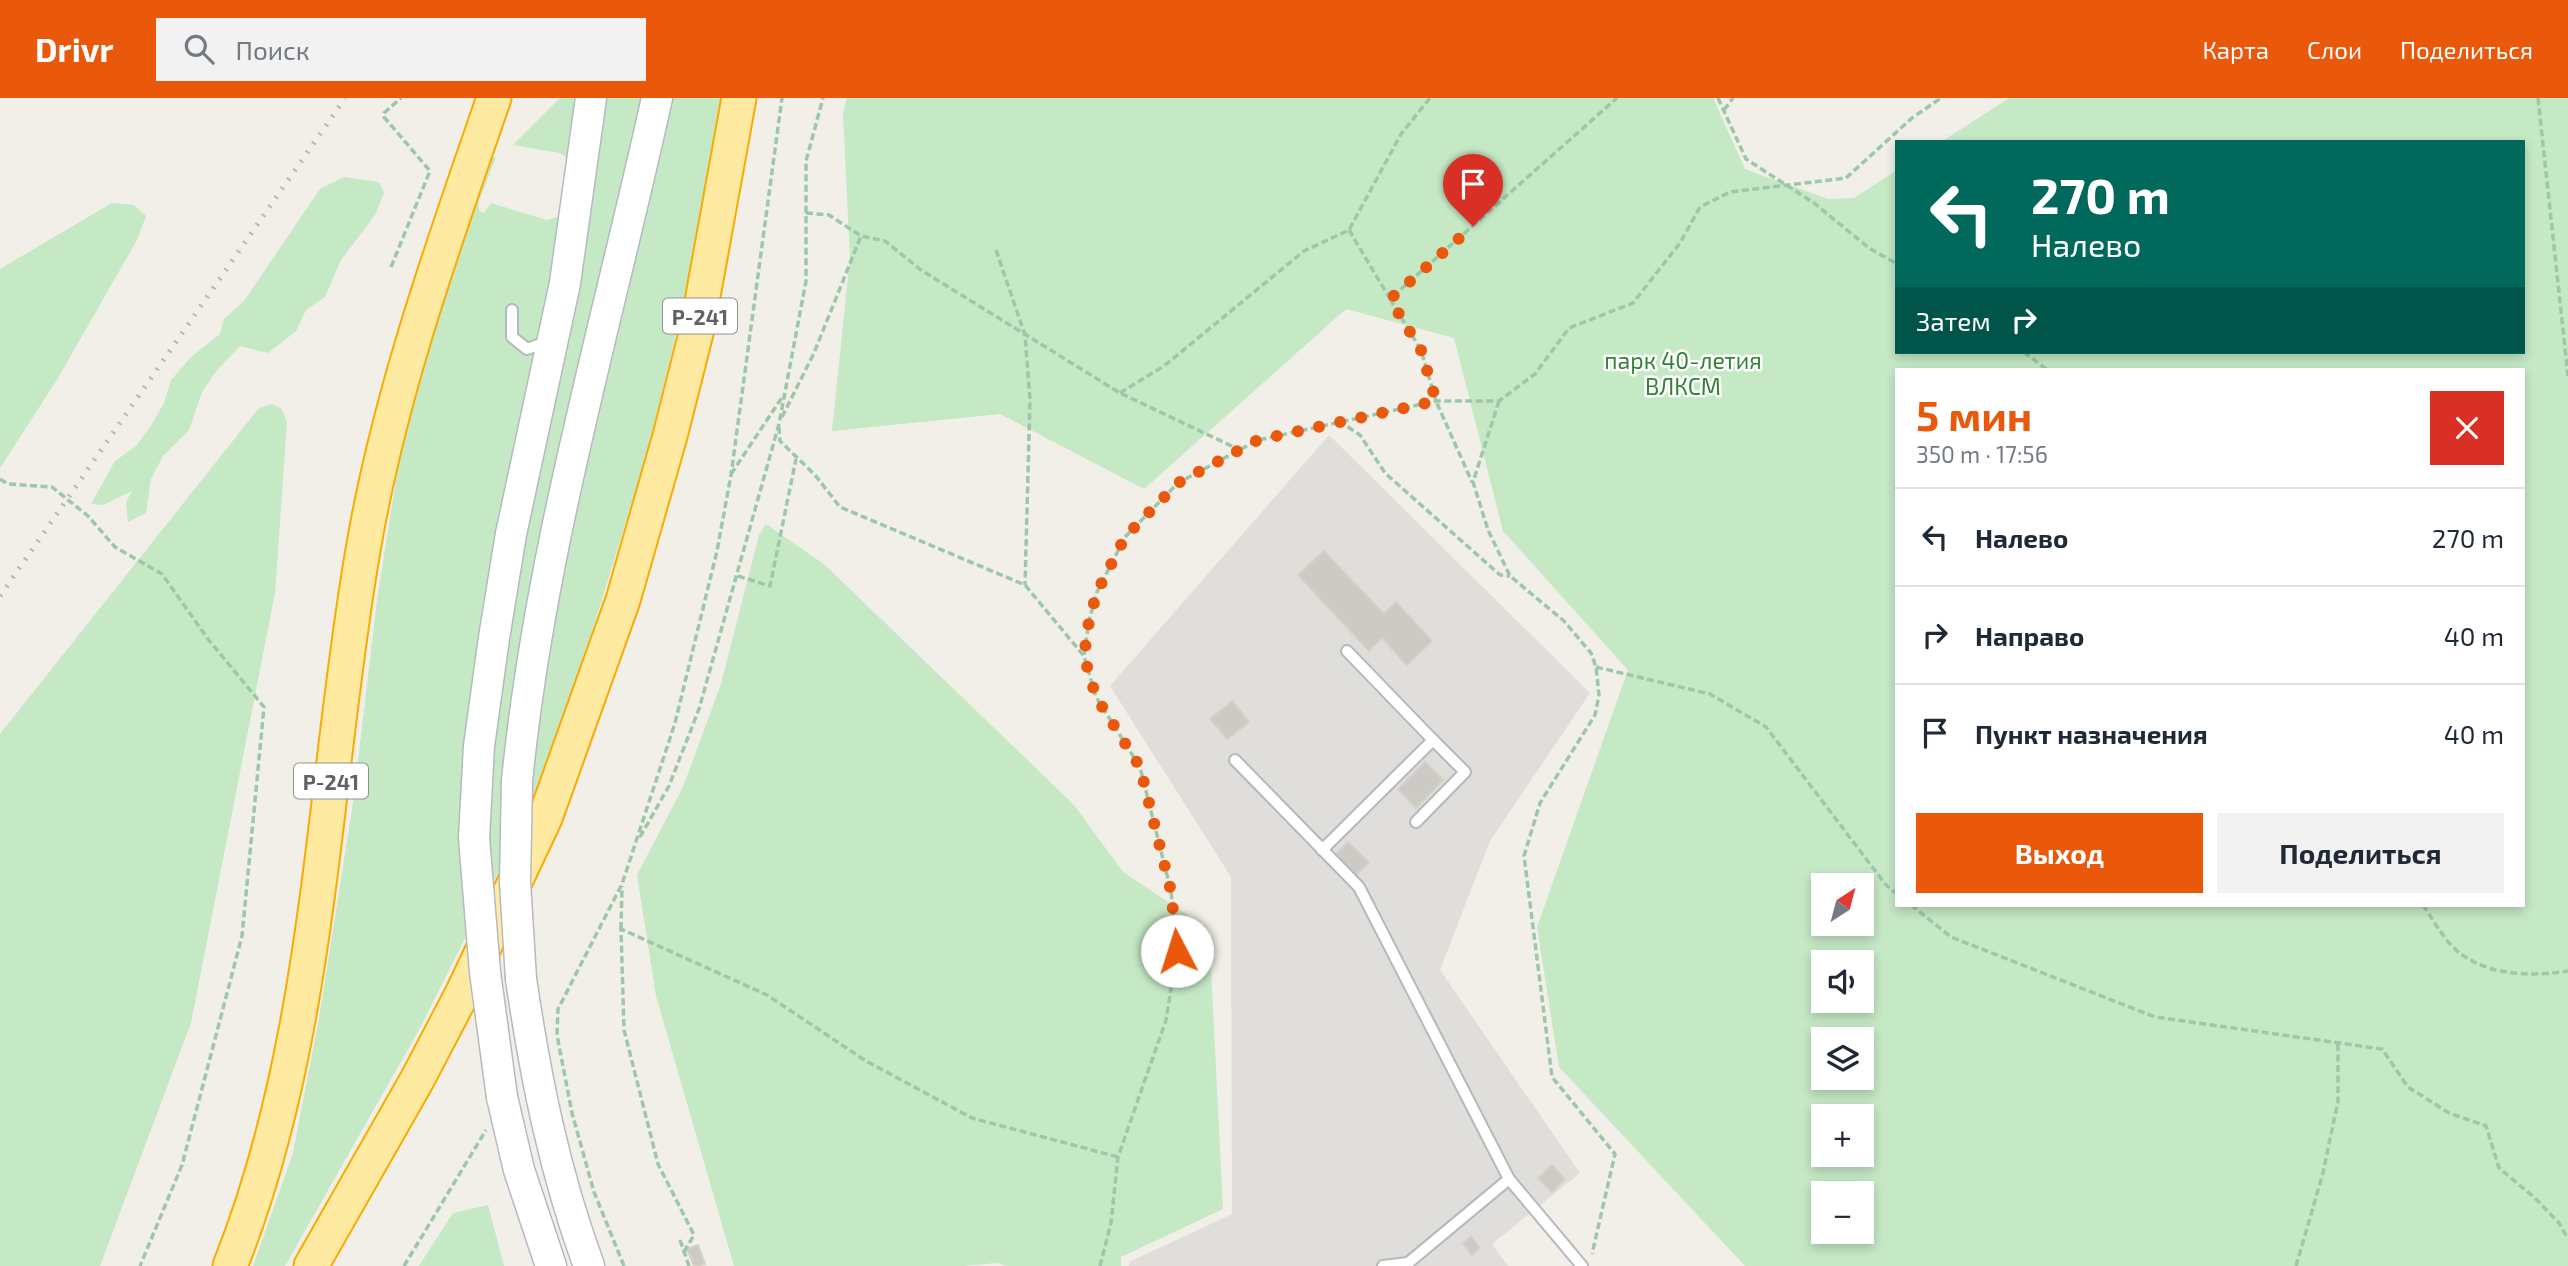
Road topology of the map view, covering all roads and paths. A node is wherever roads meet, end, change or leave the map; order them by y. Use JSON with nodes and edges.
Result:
{"nodes":[{"id":1,"x":401,"y":98,"type":"edge"},
{"id":2,"x":494,"y":98,"type":"edge"},
{"id":3,"x":591,"y":98,"type":"edge"},
{"id":4,"x":657,"y":98,"type":"edge"},
{"id":5,"x":739,"y":98,"type":"edge"},
{"id":6,"x":782,"y":98,"type":"edge"},
{"id":7,"x":823,"y":98,"type":"edge"},
{"id":8,"x":1430,"y":98,"type":"edge"},
{"id":9,"x":1617,"y":98,"type":"edge"},
{"id":10,"x":1718,"y":98,"type":"edge"},
{"id":11,"x":1733,"y":98,"type":"edge"},
{"id":12,"x":1941,"y":98,"type":"edge"},
{"id":13,"x":2538,"y":98,"type":"edge"},
{"id":14,"x":1724,"y":110,"type":"junction"},
{"id":15,"x":1787,"y":187,"type":"junction"},
{"id":16,"x":806,"y":213,"type":"junction"},
{"id":17,"x":1349,"y":230,"type":"junction"},
{"id":18,"x":861,"y":236,"type":"junction"},
{"id":19,"x":996,"y":250,"type":"dead end"},
{"id":20,"x":1895,"y":263,"type":"edge"},
{"id":21,"x":390,"y":267,"type":"dead end"},
{"id":22,"x":1390,"y":299,"type":"junction"},
{"id":23,"x":512,"y":310,"type":"dead end"},
{"id":24,"x":1025,"y":335,"type":"junction"},
{"id":25,"x":551,"y":340,"type":"junction"},
{"id":26,"x":2027,"y":354,"type":"edge"},
{"id":27,"x":2045,"y":368,"type":"edge"},
{"id":28,"x":2568,"y":376,"type":"edge"},
{"id":29,"x":1120,"y":393,"type":"junction"},
{"id":30,"x":784,"y":394,"type":"junction"},
{"id":31,"x":1436,"y":401,"type":"junction"},
{"id":32,"x":1499,"y":401,"type":"junction"},
{"id":33,"x":1339,"y":421,"type":"junction"},
{"id":34,"x":779,"y":424,"type":"junction"},
{"id":35,"x":1240,"y":450,"type":"junction"},
{"id":36,"x":796,"y":458,"type":"junction"},
{"id":37,"x":731,"y":475,"type":"junction"},
{"id":38,"x":0,"y":479,"type":"edge"},
{"id":39,"x":1473,"y":482,"type":"junction"},
{"id":40,"x":8,"y":484,"type":"junction"},
{"id":41,"x":0,"y":490,"type":"edge"},
{"id":42,"x":738,"y":576,"type":"junction"},
{"id":43,"x":1510,"y":576,"type":"junction"},
{"id":44,"x":1025,"y":585,"type":"junction"},
{"id":45,"x":1347,"y":651,"type":"dead end"},
{"id":46,"x":1084,"y":656,"type":"junction"},
{"id":47,"x":1596,"y":667,"type":"junction"},
{"id":48,"x":1433,"y":740,"type":"junction"},
{"id":49,"x":1235,"y":760,"type":"dead end"},
{"id":50,"x":1416,"y":822,"type":"dead end"},
{"id":51,"x":635,"y":845,"type":"junction"},
{"id":52,"x":1322,"y":850,"type":"junction"},
{"id":53,"x":622,"y":884,"type":"junction"},
{"id":54,"x":1895,"y":892,"type":"edge"},
{"id":55,"x":1914,"y":907,"type":"edge"},
{"id":56,"x":2424,"y":907,"type":"edge"},
{"id":57,"x":621,"y":929,"type":"junction"},
{"id":58,"x":2568,"y":971,"type":"edge"},
{"id":59,"x":2338,"y":1044,"type":"junction"},
{"id":60,"x":497,"y":1108,"type":"junction"},
{"id":61,"x":1118,"y":1157,"type":"junction"},
{"id":62,"x":1508,"y":1179,"type":"junction"},
{"id":63,"x":2568,"y":1239,"type":"edge"},
{"id":64,"x":680,"y":1240,"type":"dead end"},
{"id":65,"x":684,"y":1252,"type":"junction"},
{"id":66,"x":1410,"y":1264,"type":"edge"},
{"id":67,"x":140,"y":1266,"type":"edge"},
{"id":68,"x":230,"y":1266,"type":"edge"},
{"id":69,"x":311,"y":1266,"type":"edge"},
{"id":70,"x":404,"y":1266,"type":"edge"},
{"id":71,"x":551,"y":1266,"type":"edge"},
{"id":72,"x":589,"y":1266,"type":"edge"},
{"id":73,"x":624,"y":1266,"type":"edge"},
{"id":74,"x":689,"y":1266,"type":"edge"},
{"id":75,"x":1100,"y":1266,"type":"edge"},
{"id":76,"x":1383,"y":1266,"type":"edge"},
{"id":77,"x":1582,"y":1266,"type":"edge"},
{"id":78,"x":1590,"y":1266,"type":"edge"},
{"id":79,"x":2296,"y":1266,"type":"edge"}],
"edges":[{"from":1,"to":21,"type":"path"},
{"from":2,"to":68,"type":"highway","number":"Р-241"},
{"from":3,"to":25,"type":"main road"},
{"from":4,"to":72,"type":"main road","bridge":true},
{"from":5,"to":69,"type":"highway","number":"Р-241"},
{"from":6,"to":37,"type":"path"},
{"from":7,"to":16,"type":"path"},
{"from":8,"to":17,"type":"path"},
{"from":9,"to":22,"type":"path"},
{"from":10,"to":14,"type":"path"},
{"from":11,"to":14,"type":"path"},
{"from":12,"to":15,"type":"path"},
{"from":13,"to":28,"type":"path"},
{"from":14,"to":15,"type":"path"},
{"from":15,"to":20,"type":"path"},
{"from":15,"to":32,"type":"path"},
{"from":16,"to":18,"type":"path"},
{"from":16,"to":30,"type":"path"},
{"from":17,"to":22,"type":"path"},
{"from":17,"to":29,"type":"path"},
{"from":18,"to":24,"type":"path"},
{"from":18,"to":34,"type":"path"},
{"from":19,"to":24,"type":"path"},
{"from":22,"to":31,"type":"path"},
{"from":23,"to":25,"type":"lane"},
{"from":24,"to":29,"type":"path"},
{"from":24,"to":44,"type":"path"},
{"from":25,"to":60,"type":"main road","bridge":true},
{"from":26,"to":27,"type":"path"},
{"from":29,"to":35,"type":"path"},
{"from":30,"to":34,"type":"path"},
{"from":30,"to":37,"type":"path"},
{"from":31,"to":32,"type":"path"},
{"from":31,"to":33,"type":"path"},
{"from":31,"to":39,"type":"path"},
{"from":32,"to":39,"type":"path"},
{"from":33,"to":35,"type":"path"},
{"from":33,"to":43,"type":"path"},
{"from":34,"to":36,"type":"path"},
{"from":34,"to":42,"type":"path"},
{"from":35,"to":46,"type":"path"},
{"from":36,"to":42,"type":"path"},
{"from":36,"to":44,"type":"path"},
{"from":37,"to":51,"type":"path"},
{"from":38,"to":40,"type":"path"},
{"from":39,"to":43,"type":"path"},
{"from":40,"to":41,"type":"path"},
{"from":40,"to":67,"type":"path"},
{"from":42,"to":51,"type":"path"},
{"from":43,"to":47,"type":"path"},
{"from":44,"to":46,"type":"path"},
{"from":45,"to":48,"type":"lane"},
{"from":46,"to":61,"type":"path"},
{"from":47,"to":54,"type":"path"},
{"from":47,"to":78,"type":"path"},
{"from":48,"to":50,"type":"lane"},
{"from":48,"to":52,"type":"lane"},
{"from":49,"to":52,"type":"lane"},
{"from":51,"to":53,"type":"path"},
{"from":52,"to":62,"type":"lane"},
{"from":53,"to":57,"type":"path"},
{"from":53,"to":73,"type":"path"},
{"from":55,"to":59,"type":"path"},
{"from":56,"to":58,"type":"path"},
{"from":57,"to":61,"type":"path"},
{"from":57,"to":65,"type":"path"},
{"from":59,"to":63,"type":"path"},
{"from":59,"to":79,"type":"path"},
{"from":60,"to":70,"type":"path"},
{"from":60,"to":71,"type":"main road"},
{"from":61,"to":75,"type":"path"},
{"from":62,"to":66,"type":"lane"},
{"from":62,"to":77,"type":"lane"},
{"from":64,"to":65,"type":"path"},
{"from":65,"to":74,"type":"path"},
{"from":66,"to":76,"type":"lane"}]}
